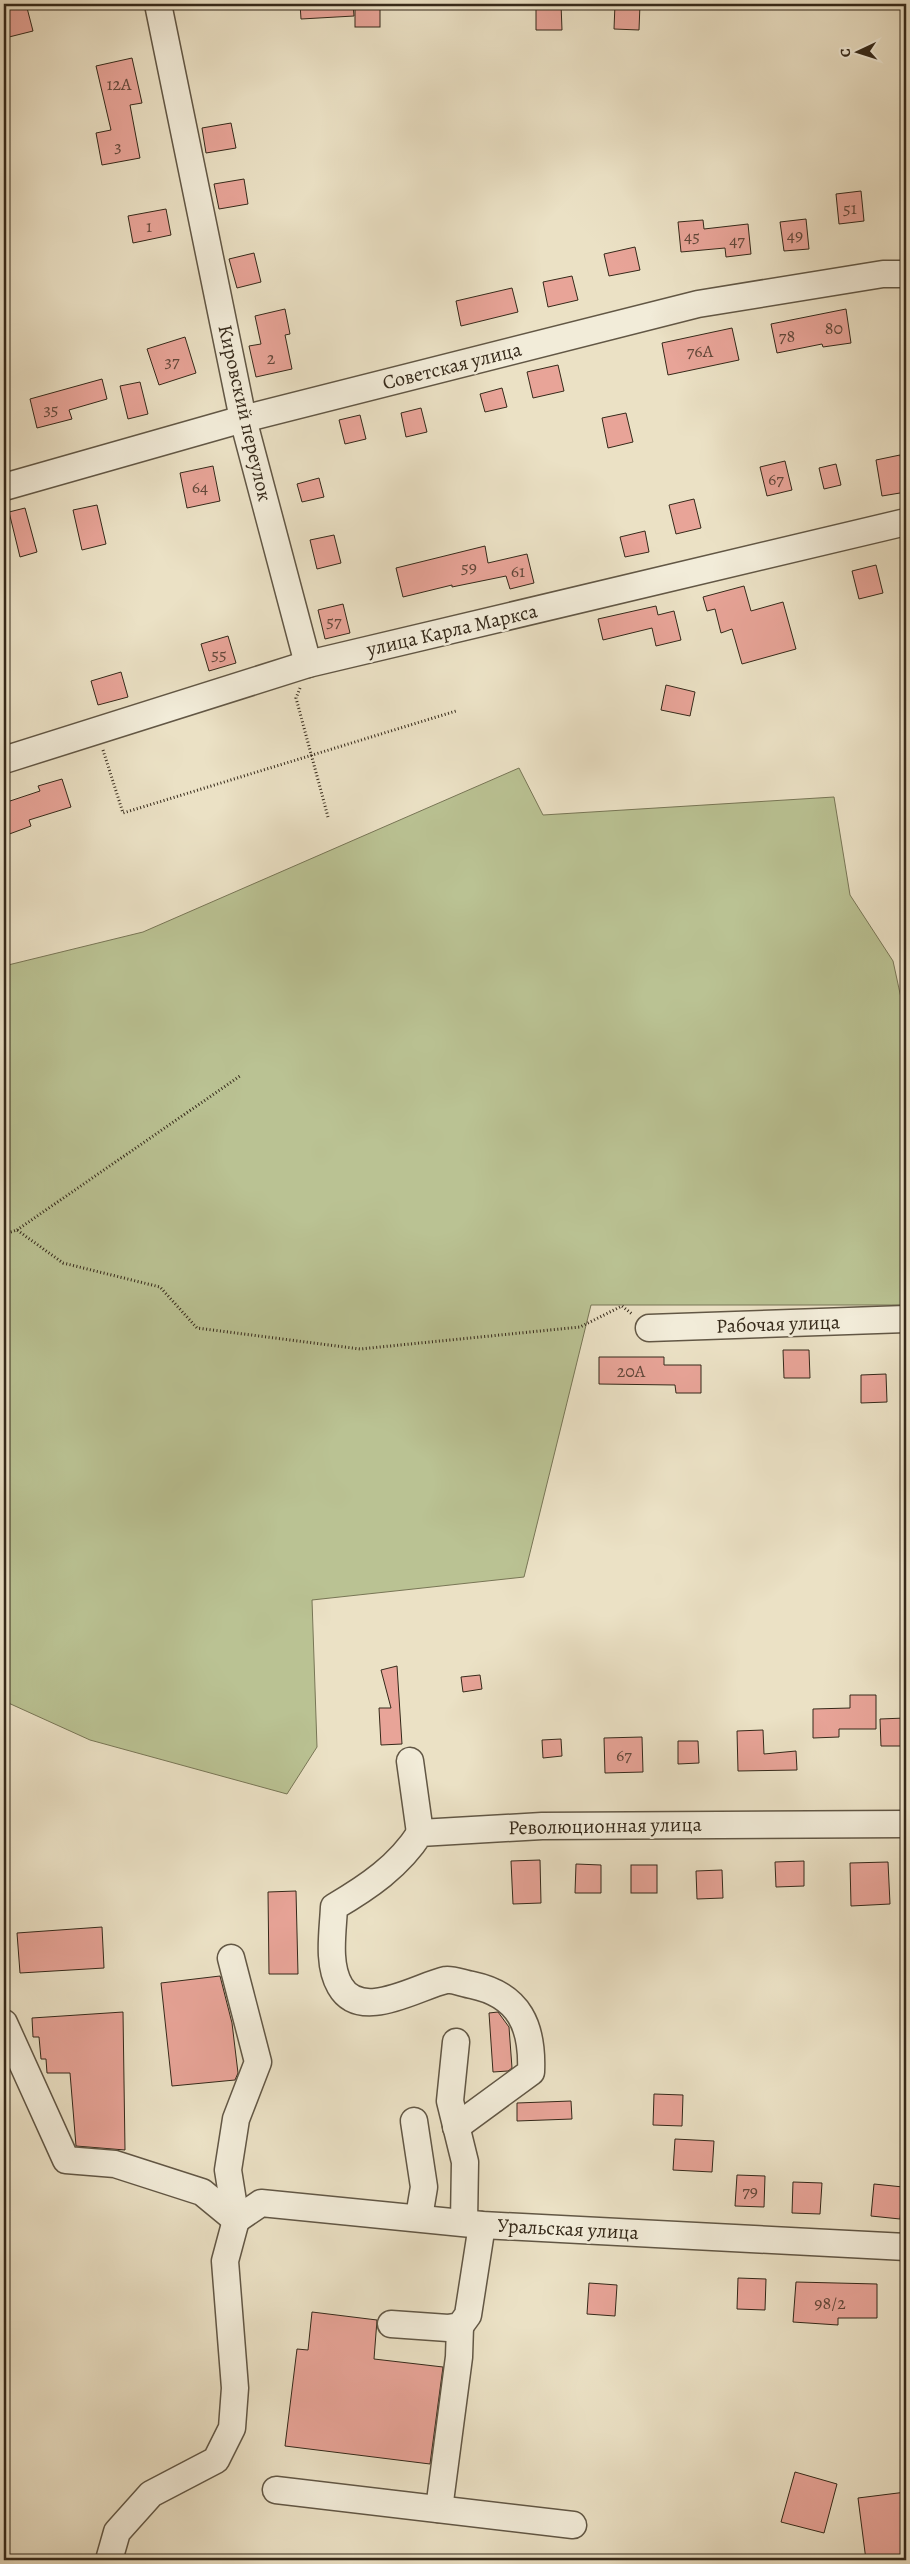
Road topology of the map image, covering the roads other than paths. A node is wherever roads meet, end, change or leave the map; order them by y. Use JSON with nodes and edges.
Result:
{"nodes":[{"id":1,"x":158,"y":4,"type":"edge"},
{"id":2,"x":906,"y":274,"type":"edge"},
{"id":3,"x":243,"y":419,"type":"junction"},
{"id":4,"x":4,"y":487,"type":"edge"},
{"id":5,"x":906,"y":522,"type":"edge"},
{"id":6,"x":308,"y":664,"type":"junction"},
{"id":7,"x":4,"y":760,"type":"edge"},
{"id":8,"x":906,"y":1319,"type":"edge"},
{"id":9,"x":649,"y":1328,"type":"road end"},
{"id":10,"x":410,"y":1761,"type":"dead end"},
{"id":11,"x":906,"y":1824,"type":"edge"},
{"id":12,"x":420,"y":1833,"type":"junction"},
{"id":13,"x":231,"y":1958,"type":"dead end"},
{"id":14,"x":4,"y":2023,"type":"edge"},
{"id":15,"x":456,"y":2042,"type":"dead end"},
{"id":16,"x":414,"y":2121,"type":"dead end"},
{"id":17,"x":456,"y":2127,"type":"junction"},
{"id":18,"x":420,"y":2217,"type":"junction"},
{"id":19,"x":236,"y":2220,"type":"junction"},
{"id":20,"x":473,"y":2224,"type":"junction"},
{"id":21,"x":906,"y":2247,"type":"edge"},
{"id":22,"x":391,"y":2324,"type":"dead end"},
{"id":23,"x":460,"y":2326,"type":"junction"},
{"id":24,"x":276,"y":2490,"type":"dead end"},
{"id":25,"x":439,"y":2510,"type":"junction"},
{"id":26,"x":573,"y":2525,"type":"dead end"},
{"id":27,"x":109,"y":2560,"type":"edge"}],
"edges":[{"from":1,"to":3,"type":"street","name":"Кировский переулок"},
{"from":2,"to":3,"type":"street","name":"Советская улица"},
{"from":3,"to":4,"type":"street","name":"Советская улица"},
{"from":3,"to":6,"type":"street","name":"Кировский переулок"},
{"from":5,"to":6,"type":"street","name":"улица Карла Маркса"},
{"from":6,"to":7,"type":"street","name":"улица Карла Маркса"},
{"from":8,"to":9,"type":"street","name":"Рабочая улица"},
{"from":10,"to":12,"type":"street"},
{"from":11,"to":12,"type":"street","name":"Революционная улица"},
{"from":12,"to":17,"type":"street"},
{"from":13,"to":19,"type":"street"},
{"from":14,"to":19,"type":"street"},
{"from":15,"to":17,"type":"street"},
{"from":16,"to":18,"type":"street"},
{"from":17,"to":20,"type":"street"},
{"from":18,"to":19,"type":"street","name":"Уральская улица"},
{"from":18,"to":20,"type":"street","name":"Уральская улица"},
{"from":19,"to":27,"type":"street"},
{"from":20,"to":21,"type":"street","name":"Уральская улица"},
{"from":20,"to":23,"type":"street"},
{"from":22,"to":23,"type":"street"},
{"from":23,"to":25,"type":"street"},
{"from":24,"to":25,"type":"street"},
{"from":25,"to":26,"type":"street"}]}
